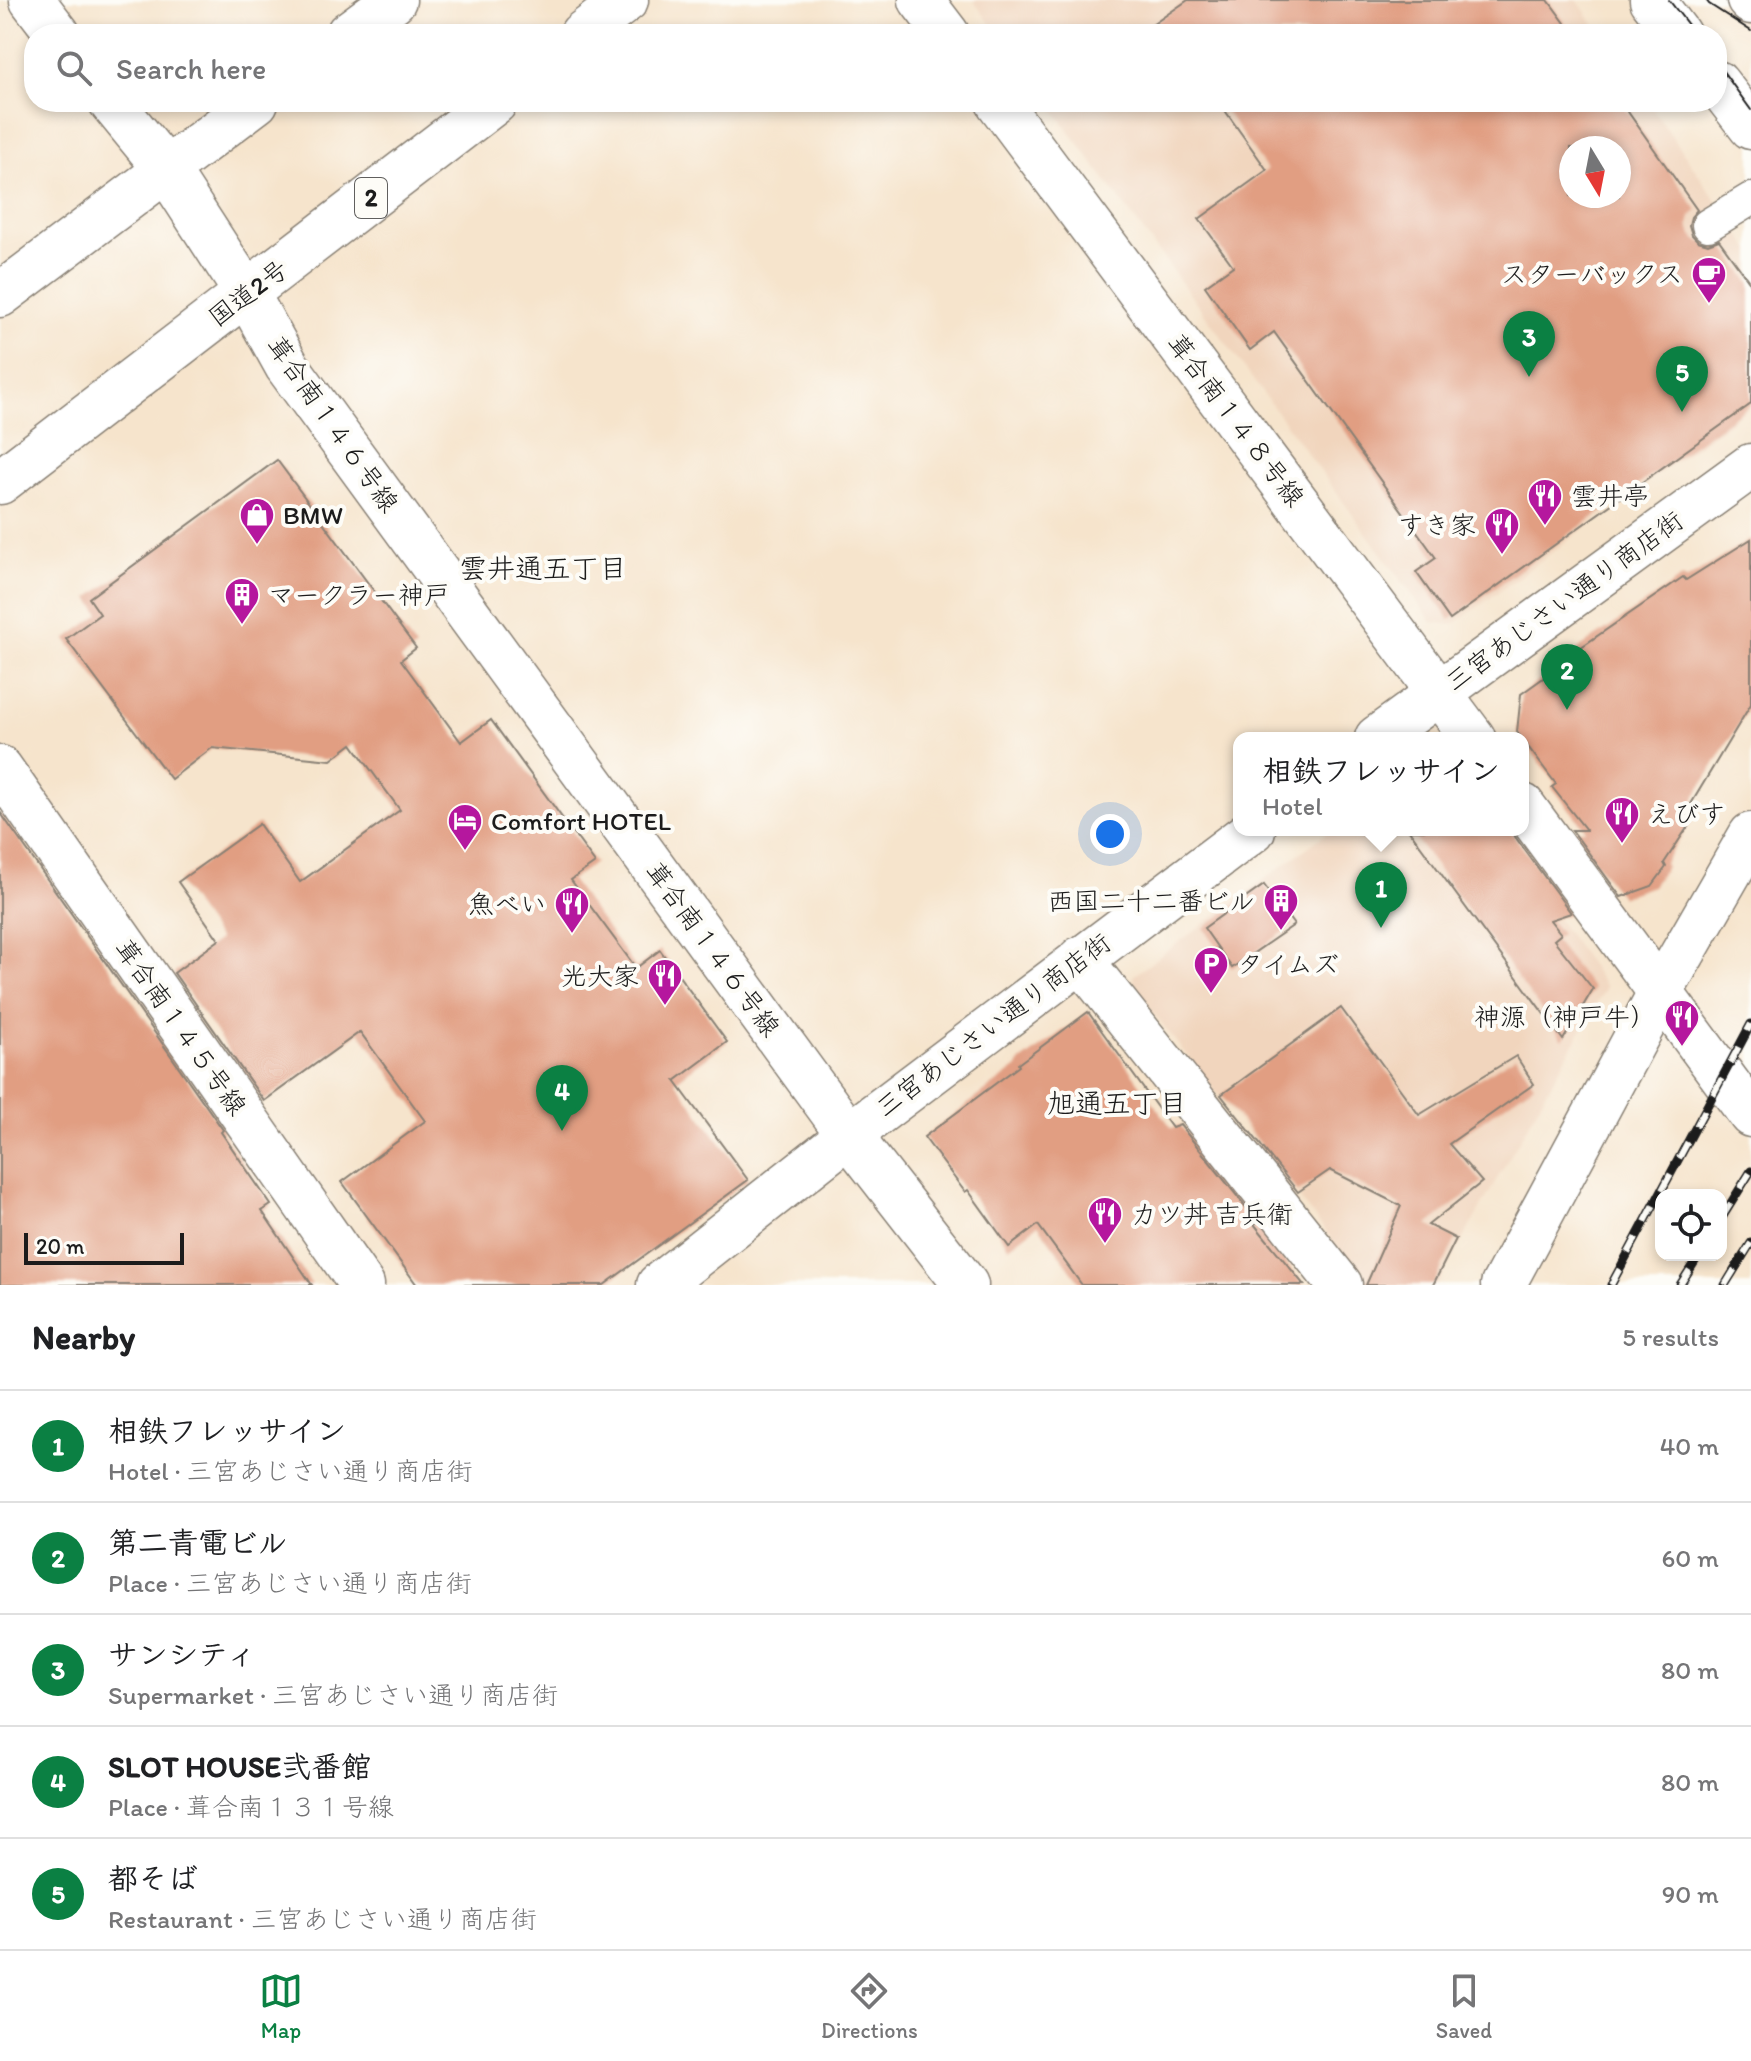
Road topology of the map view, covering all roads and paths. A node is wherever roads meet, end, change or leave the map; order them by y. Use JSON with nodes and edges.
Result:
{"nodes":[{"id":1,"x":32,"y":0,"type":"edge"},
{"id":2,"x":394,"y":0,"type":"edge"},
{"id":3,"x":626,"y":0,"type":"edge"},
{"id":4,"x":921,"y":0,"type":"edge"},
{"id":5,"x":1652,"y":0,"type":"edge"},
{"id":6,"x":50,"y":24,"type":"edge"},
{"id":7,"x":362,"y":24,"type":"edge"},
{"id":8,"x":595,"y":24,"type":"edge"},
{"id":9,"x":939,"y":24,"type":"edge"},
{"id":10,"x":1670,"y":24,"type":"edge"},
{"id":11,"x":1727,"y":96,"type":"edge"},
{"id":12,"x":119,"y":112,"type":"edge"},
{"id":13,"x":243,"y":112,"type":"edge"},
{"id":14,"x":482,"y":112,"type":"edge"},
{"id":15,"x":1005,"y":112,"type":"edge"},
{"id":16,"x":1751,"y":127,"type":"edge"},
{"id":17,"x":166,"y":169,"type":"junction"},
{"id":18,"x":1751,"y":199,"type":"edge"},
{"id":19,"x":1708,"y":225,"type":"dead end"},
{"id":20,"x":247,"y":294,"type":"junction"},
{"id":21,"x":0,"y":295,"type":"edge"},
{"id":22,"x":1751,"y":466,"type":"edge"},
{"id":23,"x":0,"y":482,"type":"edge"},
{"id":24,"x":1439,"y":692,"type":"junction"},
{"id":25,"x":1385,"y":732,"type":"edge"},
{"id":26,"x":1469,"y":732,"type":"edge"},
{"id":27,"x":0,"y":768,"type":"edge"},
{"id":28,"x":1529,"y":814,"type":"edge"},
{"id":29,"x":1751,"y":835,"type":"edge"},
{"id":30,"x":1245,"y":836,"type":"edge"},
{"id":31,"x":1080,"y":959,"type":"junction"},
{"id":32,"x":1660,"y":993,"type":"junction"},
{"id":33,"x":1751,"y":1115,"type":"edge"},
{"id":34,"x":849,"y":1135,"type":"junction"},
{"id":35,"x":362,"y":1285,"type":"edge"},
{"id":36,"x":659,"y":1285,"type":"edge"},
{"id":37,"x":966,"y":1285,"type":"edge"},
{"id":38,"x":1340,"y":1285,"type":"edge"},
{"id":39,"x":1503,"y":1285,"type":"edge"}],
"edges":[{"from":1,"to":6,"type":"main road"},
{"from":2,"to":7,"type":"main road"},
{"from":3,"to":8,"type":"main road"},
{"from":4,"to":9,"type":"main road"},
{"from":5,"to":10,"type":"main road"},
{"from":11,"to":16,"type":"main road"},
{"from":12,"to":17,"type":"main road","name":"葺合南１４６号線"},
{"from":13,"to":17,"type":"main road"},
{"from":14,"to":20,"type":"main road","name":"国道2号","number":"2"},
{"from":15,"to":24,"type":"main road","name":"葺合南１４８号線"},
{"from":17,"to":20,"type":"main road","name":"葺合南１４６号線"},
{"from":17,"to":21,"type":"main road"},
{"from":18,"to":19,"type":"street"},
{"from":20,"to":23,"type":"main road","name":"国道2号","number":"2"},
{"from":20,"to":34,"type":"main road","name":"葺合南１４６号線"},
{"from":22,"to":24,"type":"main road","name":"三宮あじさい通り商店街"},
{"from":24,"to":25,"type":"main road","name":"三宮あじさい通り商店街"},
{"from":24,"to":26,"type":"main road","name":"葺合南１４８号線"},
{"from":27,"to":35,"type":"main road","name":"葺合南１４５号線"},
{"from":28,"to":32,"type":"main road"},
{"from":29,"to":32,"type":"main road"},
{"from":30,"to":31,"type":"main road","name":"三宮あじさい通り商店街"},
{"from":31,"to":34,"type":"main road","name":"三宮あじさい通り商店街"},
{"from":31,"to":38,"type":"main road"},
{"from":32,"to":33,"type":"main road"},
{"from":32,"to":39,"type":"main road"},
{"from":34,"to":36,"type":"main road","name":"三宮あじさい通り商店街"},
{"from":34,"to":37,"type":"main road","name":"葺合南１４６号線"}]}
